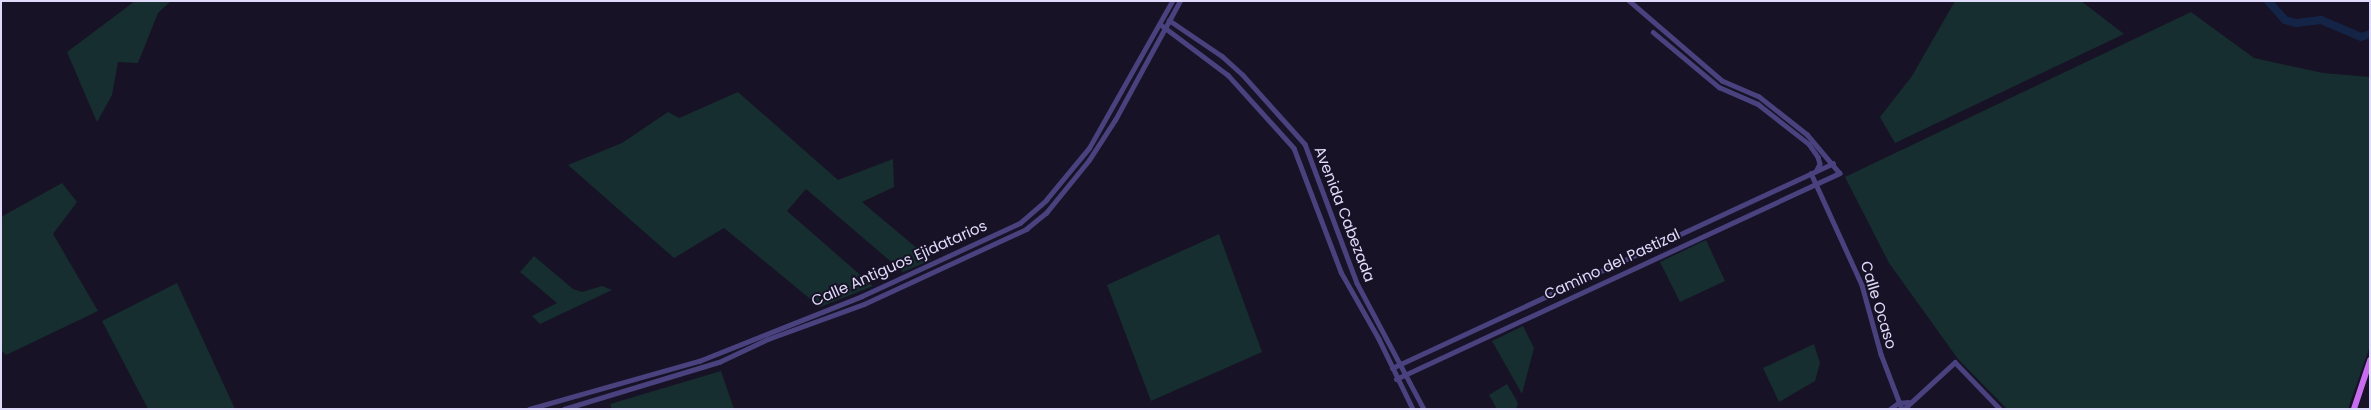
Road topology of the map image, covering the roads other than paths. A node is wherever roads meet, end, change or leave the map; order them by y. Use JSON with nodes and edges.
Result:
{"nodes":[{"id":1,"x":1172,"y":1,"type":"edge"},
{"id":2,"x":1180,"y":1,"type":"edge"},
{"id":3,"x":1629,"y":1,"type":"edge"},
{"id":4,"x":1164,"y":17,"type":"junction"},
{"id":5,"x":1170,"y":20,"type":"junction"},
{"id":6,"x":1160,"y":24,"type":"junction"},
{"id":7,"x":1166,"y":28,"type":"junction"},
{"id":8,"x":1653,"y":32,"type":"dead end"},
{"id":9,"x":1833,"y":163,"type":"junction"},
{"id":10,"x":1813,"y":172,"type":"junction"},
{"id":11,"x":1816,"y":183,"type":"junction"},
{"id":12,"x":2370,"y":362,"type":"edge"},
{"id":13,"x":1399,"y":365,"type":"junction"},
{"id":14,"x":1392,"y":368,"type":"junction"},
{"id":15,"x":1404,"y":375,"type":"junction"},
{"id":16,"x":1396,"y":379,"type":"junction"},
{"id":17,"x":1421,"y":402,"type":"junction"},
{"id":18,"x":1898,"y":402,"type":"junction"},
{"id":19,"x":1908,"y":402,"type":"junction"},
{"id":20,"x":1413,"y":408,"type":"edge"},
{"id":21,"x":530,"y":409,"type":"edge"},
{"id":22,"x":564,"y":409,"type":"edge"},
{"id":23,"x":1424,"y":409,"type":"edge"},
{"id":24,"x":1890,"y":409,"type":"edge"},
{"id":25,"x":1903,"y":409,"type":"edge"},
{"id":26,"x":2000,"y":409,"type":"edge"},
{"id":27,"x":2354,"y":409,"type":"edge"}],
"edges":[{"from":1,"to":4,"type":"street","name":"Calle Antiguos Ejidatarios"},
{"from":2,"to":5,"type":"street","name":"Calle Antiguos Ejidatarios"},
{"from":3,"to":9,"type":"street"},
{"from":4,"to":5,"type":"street","name":"Avenida Cabezada"},
{"from":4,"to":6,"type":"street","name":"Calle Antiguos Ejidatarios"},
{"from":5,"to":7,"type":"street","name":"Calle Antiguos Ejidatarios"},
{"from":5,"to":13,"type":"street","name":"Avenida Cabezada"},
{"from":6,"to":7,"type":"street","name":"Avenida Cabezada"},
{"from":6,"to":21,"type":"street","name":"Calle Antiguos Ejidatarios"},
{"from":7,"to":14,"type":"street","name":"Avenida Cabezada"},
{"from":7,"to":22,"type":"street","name":"Calle Antiguos Ejidatarios"},
{"from":8,"to":10,"type":"street","name":"Calle Ocaso"},
{"from":9,"to":10,"type":"street","name":"Camino del Pastizal"},
{"from":9,"to":11,"type":"street","name":"Camino del Pastizal"},
{"from":10,"to":11,"type":"street","name":"Calle Ocaso"},
{"from":10,"to":13,"type":"street","name":"Camino del Pastizal"},
{"from":11,"to":15,"type":"street","name":"Camino del Pastizal"},
{"from":11,"to":18,"type":"street","name":"Calle Ocaso"},
{"from":12,"to":27,"type":"main road"},
{"from":13,"to":14,"type":"street","name":"Camino del Pastizal"},
{"from":13,"to":15,"type":"street","name":"Avenida Cabezada"},
{"from":14,"to":16,"type":"street","name":"Avenida Cabezada"},
{"from":15,"to":16,"type":"street","name":"Camino del Pastizal"},
{"from":15,"to":17,"type":"street","name":"Avenida Cabezada"},
{"from":16,"to":20,"type":"street","name":"Avenida Cabezada"},
{"from":17,"to":20,"type":"street"},
{"from":17,"to":23,"type":"street","name":"Avenida Cabezada"},
{"from":18,"to":19,"type":"street"},
{"from":18,"to":24,"type":"street"},
{"from":18,"to":25,"type":"street","name":"Calle Ocaso"},
{"from":19,"to":25,"type":"street"},
{"from":19,"to":26,"type":"street"}]}
